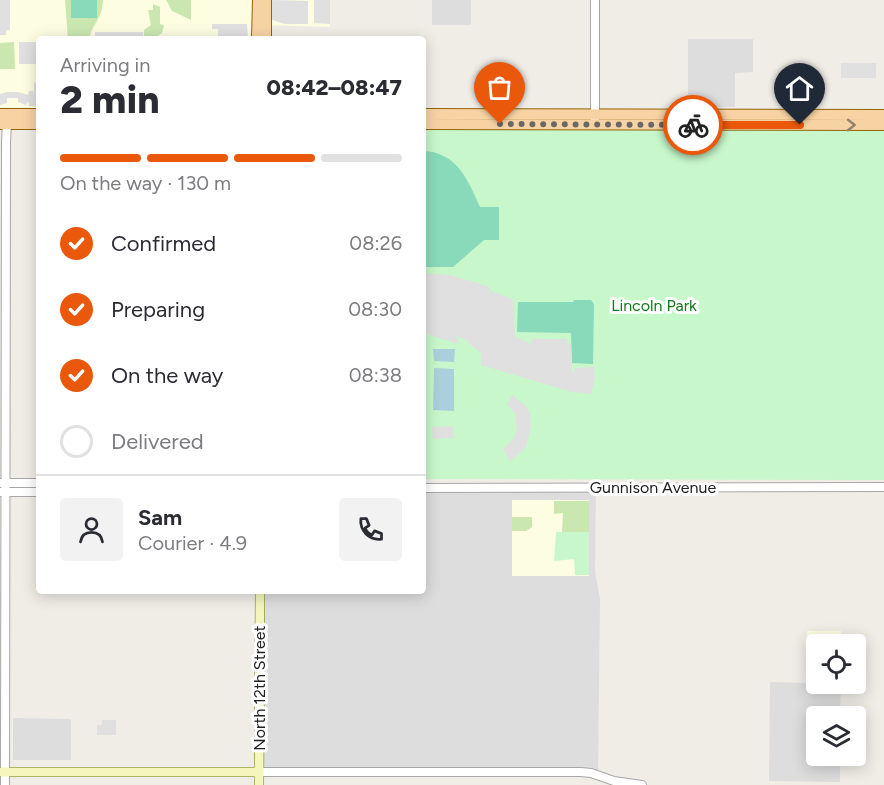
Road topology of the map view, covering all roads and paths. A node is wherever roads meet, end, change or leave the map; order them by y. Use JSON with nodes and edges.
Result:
{"nodes":[{"id":1,"x":258,"y":0,"type":"edge"},
{"id":2,"x":266,"y":0,"type":"edge"},
{"id":3,"x":595,"y":0,"type":"edge"},
{"id":4,"x":257,"y":36,"type":"edge"},
{"id":5,"x":266,"y":36,"type":"edge"},
{"id":6,"x":36,"y":114,"type":"edge"},
{"id":7,"x":884,"y":115,"type":"edge"},
{"id":8,"x":4,"y":119,"type":"edge"},
{"id":9,"x":595,"y":119,"type":"junction"},
{"id":10,"x":760,"y":120,"type":"junction"},
{"id":11,"x":426,"y":121,"type":"edge"},
{"id":12,"x":426,"y":121,"type":"edge"},
{"id":13,"x":36,"y":124,"type":"edge"},
{"id":14,"x":884,"y":125,"type":"edge"},
{"id":15,"x":36,"y":483,"type":"edge"},
{"id":16,"x":884,"y":487,"type":"edge"},
{"id":17,"x":2,"y":488,"type":"edge"},
{"id":18,"x":426,"y":488,"type":"edge"},
{"id":19,"x":36,"y":492,"type":"edge"},
{"id":20,"x":260,"y":594,"type":"edge"},
{"id":21,"x":2,"y":772,"type":"edge"},
{"id":22,"x":259,"y":772,"type":"junction"},
{"id":23,"x":4,"y":785,"type":"edge"},
{"id":24,"x":259,"y":785,"type":"edge"},
{"id":25,"x":642,"y":785,"type":"edge"}],
"edges":[{"from":1,"to":4,"type":"main road"},
{"from":2,"to":5,"type":"main road"},
{"from":3,"to":9,"type":"street"},
{"from":6,"to":8,"type":"main road"},
{"from":7,"to":10,"type":"main road"},
{"from":8,"to":13,"type":"main road"},
{"from":8,"to":17,"type":"street"},
{"from":9,"to":10,"type":"main road"},
{"from":9,"to":11,"type":"main road"},
{"from":9,"to":12,"type":"main road"},
{"from":10,"to":14,"type":"main road","one_way":true},
{"from":15,"to":17,"type":"street"},
{"from":16,"to":18,"type":"street","name":"Gunnison Avenue"},
{"from":17,"to":19,"type":"street"},
{"from":17,"to":21,"type":"street"},
{"from":20,"to":22,"type":"main road","name":"North 12th Street"},
{"from":21,"to":22,"type":"main road"},
{"from":21,"to":23,"type":"street"},
{"from":22,"to":24,"type":"main road","name":"North 12th Street"},
{"from":22,"to":25,"type":"street"}]}
